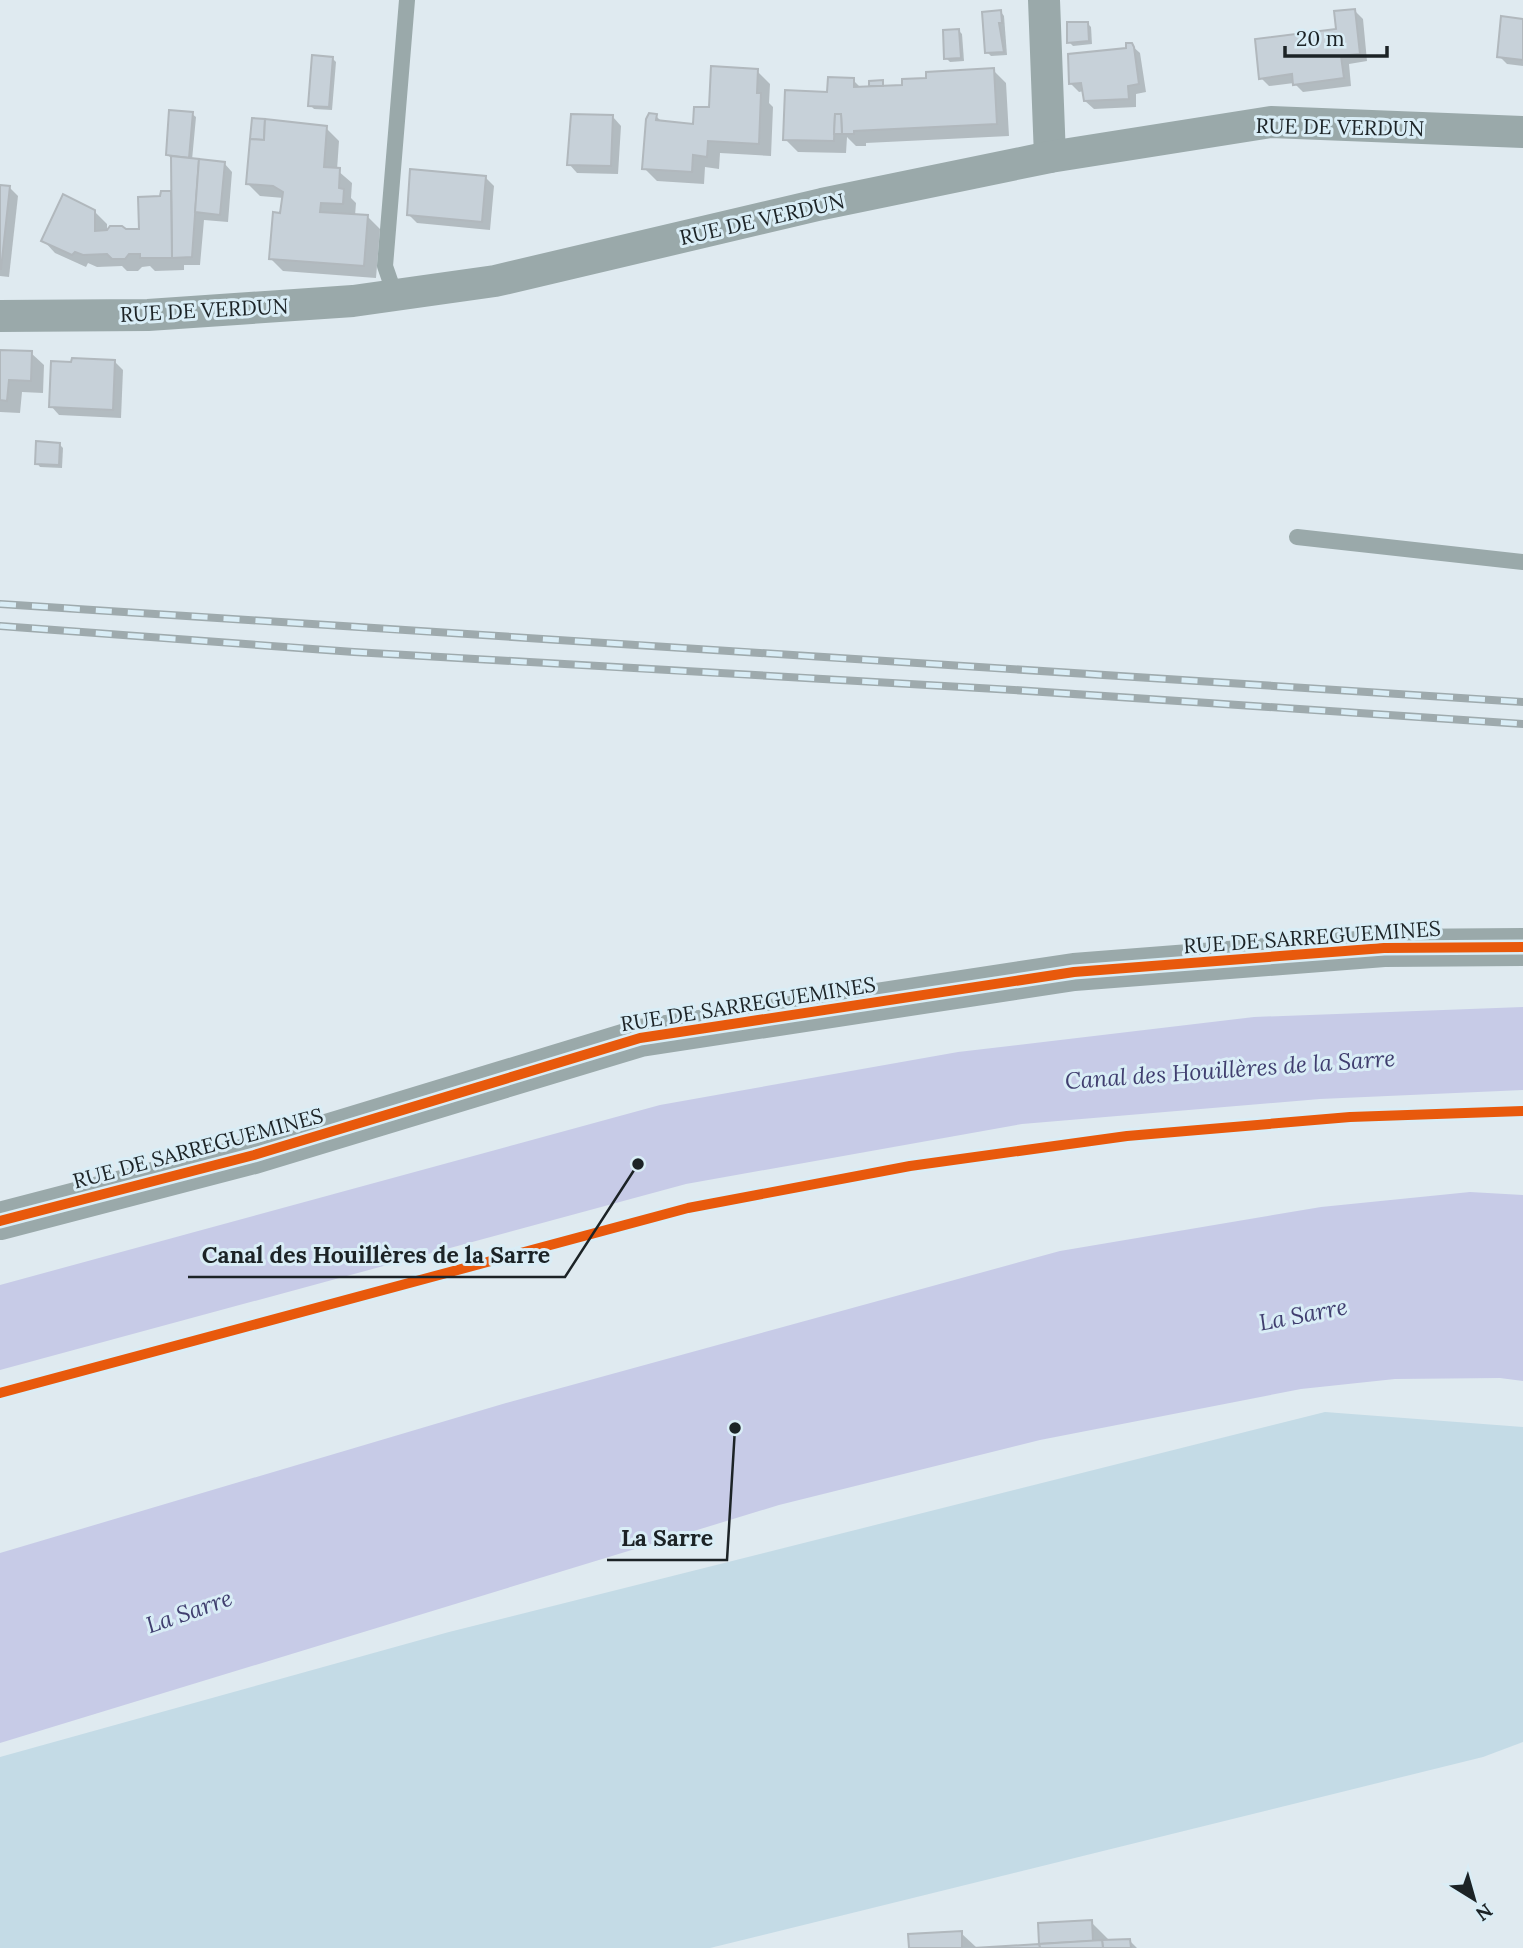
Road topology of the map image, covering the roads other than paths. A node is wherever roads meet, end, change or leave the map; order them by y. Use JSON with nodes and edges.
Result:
{"nodes":[{"id":1,"x":407,"y":0,"type":"edge"},
{"id":2,"x":1044,"y":0,"type":"edge"},
{"id":3,"x":1523,"y":132,"type":"edge"},
{"id":4,"x":1050,"y":157,"type":"junction"},
{"id":5,"x":395,"y":295,"type":"junction"},
{"id":6,"x":0,"y":316,"type":"edge"},
{"id":7,"x":1297,"y":537,"type":"dead end"},
{"id":8,"x":1523,"y":562,"type":"edge"},
{"id":9,"x":1523,"y":947,"type":"edge"},
{"id":10,"x":0,"y":1221,"type":"edge"}],
"edges":[{"from":1,"to":5,"type":"lane"},
{"from":2,"to":4,"type":"street"},
{"from":3,"to":4,"type":"street","name":"RUE DE VERDUN"},
{"from":4,"to":5,"type":"street","name":"RUE DE VERDUN"},
{"from":5,"to":6,"type":"street","name":"RUE DE VERDUN"},
{"from":7,"to":8,"type":"lane"},
{"from":9,"to":10,"type":"street","name":"RUE DE SARREGUEMINES"}]}
